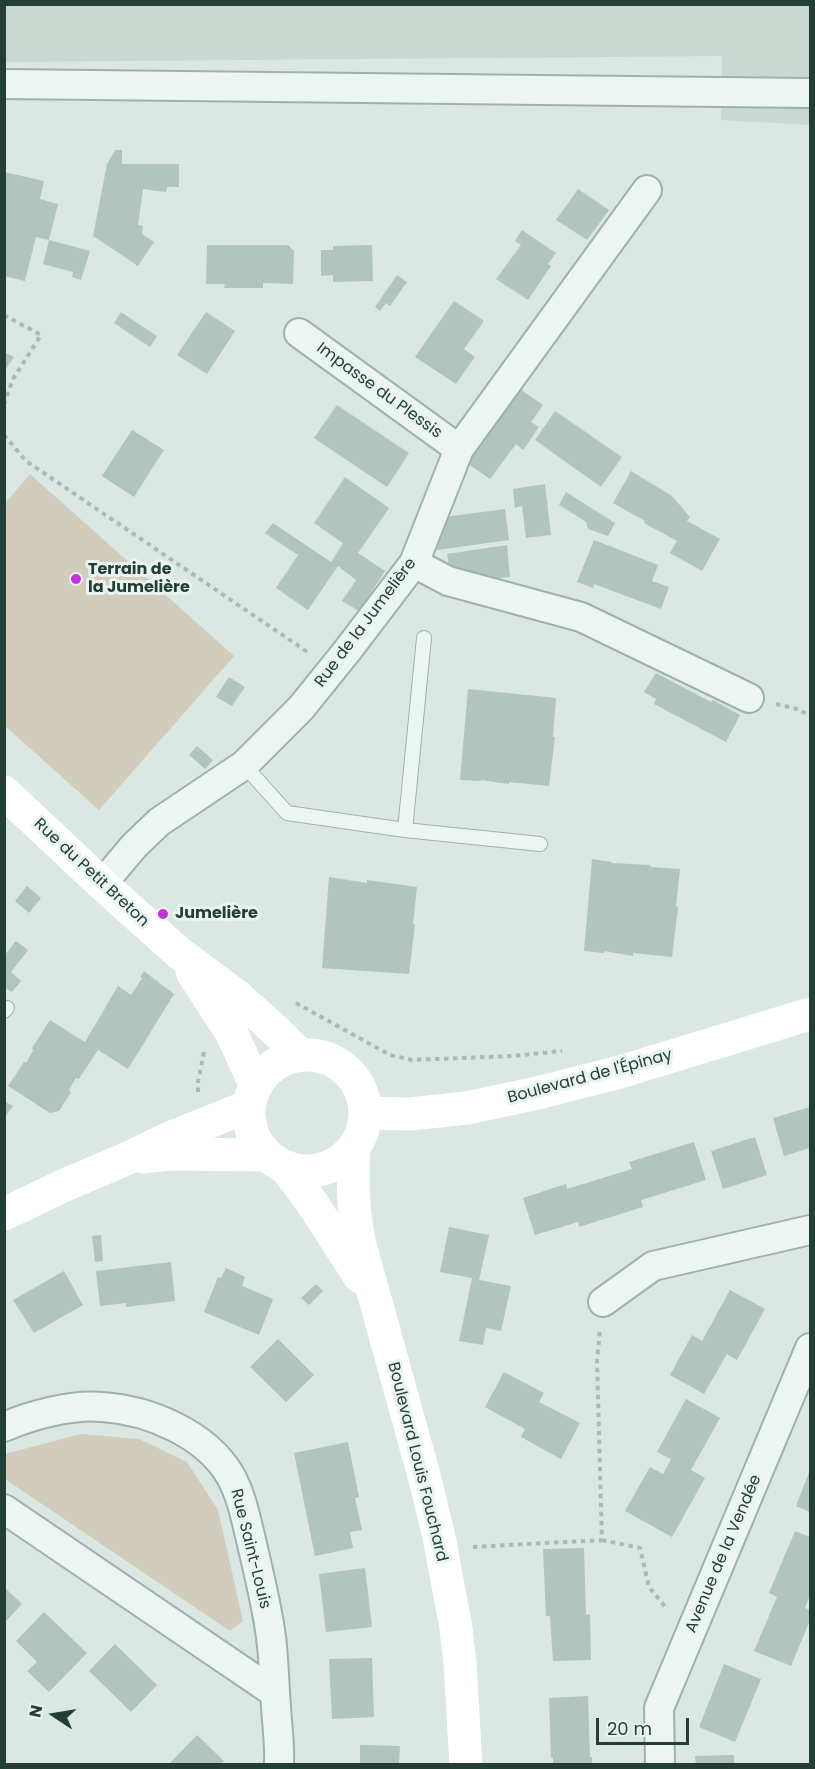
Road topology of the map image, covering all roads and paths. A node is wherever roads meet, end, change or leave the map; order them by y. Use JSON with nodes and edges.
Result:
{"nodes":[{"id":1,"x":4,"y":84,"type":"edge"},
{"id":2,"x":810,"y":93,"type":"edge"},
{"id":3,"x":647,"y":190,"type":"dead end"},
{"id":4,"x":4,"y":315,"type":"edge"},
{"id":5,"x":299,"y":333,"type":"dead end"},
{"id":6,"x":4,"y":404,"type":"edge"},
{"id":7,"x":4,"y":435,"type":"edge"},
{"id":8,"x":459,"y":449,"type":"junction"},
{"id":9,"x":414,"y":563,"type":"junction"},
{"id":10,"x":424,"y":638,"type":"dead end"},
{"id":11,"x":332,"y":668,"type":"junction"},
{"id":12,"x":749,"y":698,"type":"dead end"},
{"id":13,"x":244,"y":765,"type":"junction"},
{"id":14,"x":4,"y":792,"type":"edge"},
{"id":15,"x":405,"y":830,"type":"junction"},
{"id":16,"x":540,"y":844,"type":"dead end"},
{"id":17,"x":102,"y":884,"type":"junction"},
{"id":18,"x":179,"y":953,"type":"junction"},
{"id":19,"x":255,"y":1013,"type":"junction"},
{"id":20,"x":810,"y":1014,"type":"edge"},
{"id":21,"x":564,"y":1051,"type":"dead end"},
{"id":22,"x":300,"y":1055,"type":"junction"},
{"id":23,"x":252,"y":1096,"type":"junction"},
{"id":24,"x":365,"y":1113,"type":"junction"},
{"id":25,"x":354,"y":1148,"type":"junction"},
{"id":26,"x":126,"y":1159,"type":"junction"},
{"id":27,"x":276,"y":1162,"type":"junction"},
{"id":28,"x":4,"y":1214,"type":"edge"},
{"id":29,"x":810,"y":1230,"type":"edge"},
{"id":30,"x":603,"y":1302,"type":"joint"},
{"id":31,"x":377,"y":1304,"type":"junction"},
{"id":32,"x":810,"y":1348,"type":"edge"},
{"id":33,"x":4,"y":1427,"type":"edge"},
{"id":34,"x":4,"y":1509,"type":"edge"},
{"id":35,"x":602,"y":1540,"type":"junction"},
{"id":36,"x":471,"y":1548,"type":"dead end"},
{"id":37,"x":690,"y":1636,"type":"junction"},
{"id":38,"x":275,"y":1693,"type":"junction"},
{"id":39,"x":279,"y":1764,"type":"edge"},
{"id":40,"x":466,"y":1764,"type":"edge"},
{"id":41,"x":660,"y":1764,"type":"edge"}],
"edges":[{"from":1,"to":2,"type":"street"},
{"from":3,"to":8,"type":"street","name":"Rue de la Jumelière"},
{"from":4,"to":6,"type":"path"},
{"from":5,"to":8,"type":"street","name":"Impasse du Plessis"},
{"from":7,"to":11,"type":"path"},
{"from":8,"to":9,"type":"street","name":"Rue de la Jumelière"},
{"from":9,"to":11,"type":"street","name":"Rue de la Jumelière"},
{"from":9,"to":12,"type":"street"},
{"from":10,"to":15,"type":"lane"},
{"from":11,"to":13,"type":"street","name":"Rue de la Jumelière"},
{"from":13,"to":15,"type":"lane"},
{"from":13,"to":17,"type":"street","name":"Rue de la Jumelière"},
{"from":14,"to":17,"type":"main road","name":"Rue du Petit Breton"},
{"from":15,"to":16,"type":"lane"},
{"from":17,"to":18,"type":"main road","name":"Rue du Petit Breton"},
{"from":18,"to":19,"type":"main road","name":"Rue du Petit Breton"},
{"from":18,"to":23,"type":"main road","name":"Rue du Petit Breton"},
{"from":19,"to":21,"type":"path"},
{"from":19,"to":22,"type":"main road","name":"Rue du Petit Breton"},
{"from":20,"to":24,"type":"main road","name":"Boulevard de l'Épinay"},
{"from":22,"to":23,"type":"main road"},
{"from":22,"to":24,"type":"main road"},
{"from":23,"to":26,"type":"main road"},
{"from":23,"to":27,"type":"main road"},
{"from":24,"to":25,"type":"main road"},
{"from":25,"to":27,"type":"main road"},
{"from":25,"to":31,"type":"main road","name":"Boulevard Louis Fouchard"},
{"from":26,"to":27,"type":"main road"},
{"from":26,"to":28,"type":"main road"},
{"from":27,"to":31,"type":"main road","name":"Boulevard Louis Fouchard"},
{"from":29,"to":30,"type":"street"},
{"from":30,"to":35,"type":"path"},
{"from":31,"to":40,"type":"main road","name":"Boulevard Louis Fouchard"},
{"from":32,"to":37,"type":"street","name":"Avenue de la Vendée"},
{"from":33,"to":38,"type":"street","name":"Rue Saint-Louis"},
{"from":34,"to":38,"type":"street"},
{"from":35,"to":36,"type":"path"},
{"from":35,"to":37,"type":"path"},
{"from":37,"to":41,"type":"street","name":"Avenue de la Vendée"},
{"from":38,"to":39,"type":"street","name":"Rue Saint-Louis"}]}
